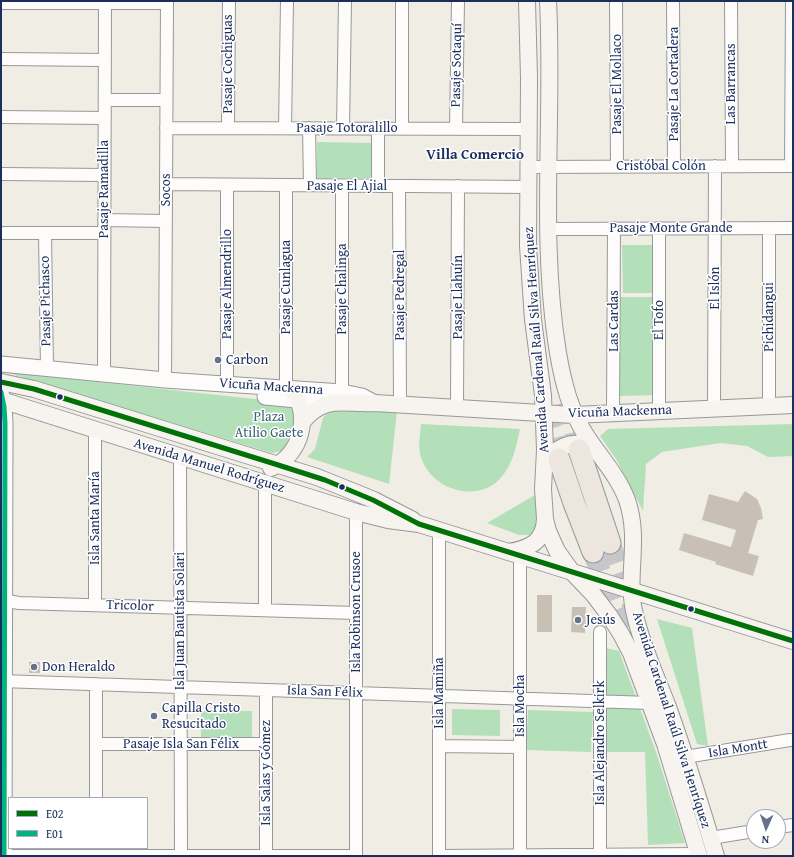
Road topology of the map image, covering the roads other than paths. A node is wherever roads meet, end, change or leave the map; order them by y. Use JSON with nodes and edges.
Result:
{"nodes":[{"id":1,"x":228,"y":1,"type":"edge"},
{"id":2,"x":287,"y":1,"type":"edge"},
{"id":3,"x":345,"y":1,"type":"edge"},
{"id":4,"x":402,"y":1,"type":"edge"},
{"id":5,"x":458,"y":1,"type":"edge"},
{"id":6,"x":527,"y":1,"type":"edge"},
{"id":7,"x":548,"y":1,"type":"edge"},
{"id":8,"x":616,"y":1,"type":"edge"},
{"id":9,"x":674,"y":1,"type":"edge"},
{"id":10,"x":731,"y":1,"type":"edge"},
{"id":11,"x":792,"y":1,"type":"edge"},
{"id":12,"x":44,"y":2,"type":"edge"},
{"id":13,"x":167,"y":2,"type":"edge"},
{"id":14,"x":1,"y":3,"type":"edge"},
{"id":15,"x":105,"y":3,"type":"junction"},
{"id":16,"x":792,"y":36,"type":"edge"},
{"id":17,"x":1,"y":59,"type":"edge"},
{"id":18,"x":105,"y":60,"type":"junction"},
{"id":19,"x":792,"y":95,"type":"edge"},
{"id":20,"x":105,"y":100,"type":"junction"},
{"id":21,"x":166,"y":100,"type":"junction"},
{"id":22,"x":1,"y":117,"type":"edge"},
{"id":23,"x":105,"y":118,"type":"junction"},
{"id":24,"x":166,"y":128,"type":"junction"},
{"id":25,"x":228,"y":128,"type":"junction"},
{"id":26,"x":285,"y":128,"type":"junction"},
{"id":27,"x":309,"y":128,"type":"junction"},
{"id":28,"x":343,"y":128,"type":"junction"},
{"id":29,"x":378,"y":128,"type":"junction"},
{"id":30,"x":402,"y":128,"type":"junction"},
{"id":31,"x":456,"y":129,"type":"junction"},
{"id":32,"x":529,"y":129,"type":"junction"},
{"id":33,"x":617,"y":166,"type":"junction"},
{"id":34,"x":674,"y":166,"type":"junction"},
{"id":35,"x":715,"y":166,"type":"junction"},
{"id":36,"x":732,"y":166,"type":"junction"},
{"id":37,"x":792,"y":166,"type":"edge"},
{"id":38,"x":529,"y":167,"type":"junction"},
{"id":39,"x":549,"y":167,"type":"junction"},
{"id":40,"x":1,"y":174,"type":"edge"},
{"id":41,"x":104,"y":175,"type":"junction"},
{"id":42,"x":166,"y":184,"type":"junction"},
{"id":43,"x":227,"y":185,"type":"junction"},
{"id":44,"x":286,"y":185,"type":"junction"},
{"id":45,"x":310,"y":185,"type":"junction"},
{"id":46,"x":342,"y":186,"type":"junction"},
{"id":47,"x":378,"y":186,"type":"junction"},
{"id":48,"x":399,"y":186,"type":"junction"},
{"id":49,"x":458,"y":186,"type":"junction"},
{"id":50,"x":529,"y":187,"type":"junction"},
{"id":51,"x":104,"y":220,"type":"junction"},
{"id":52,"x":166,"y":221,"type":"junction"},
{"id":53,"x":549,"y":228,"type":"junction"},
{"id":54,"x":614,"y":228,"type":"junction"},
{"id":55,"x":659,"y":228,"type":"junction"},
{"id":56,"x":715,"y":228,"type":"junction"},
{"id":57,"x":769,"y":228,"type":"junction"},
{"id":58,"x":793,"y":228,"type":"edge"},
{"id":59,"x":1,"y":233,"type":"edge"},
{"id":60,"x":45,"y":233,"type":"junction"},
{"id":61,"x":104,"y":233,"type":"junction"},
{"id":62,"x":1,"y":364,"type":"edge"},
{"id":63,"x":47,"y":369,"type":"junction"},
{"id":64,"x":104,"y":374,"type":"junction"},
{"id":65,"x":165,"y":380,"type":"junction"},
{"id":66,"x":1,"y":382,"type":"edge"},
{"id":67,"x":227,"y":383,"type":"junction"},
{"id":68,"x":292,"y":392,"type":"junction"},
{"id":69,"x":342,"y":392,"type":"junction"},
{"id":70,"x":2,"y":398,"type":"edge"},
{"id":71,"x":330,"y":403,"type":"junction"},
{"id":72,"x":375,"y":403,"type":"junction"},
{"id":73,"x":400,"y":404,"type":"junction"},
{"id":74,"x":793,"y":405,"type":"edge"},
{"id":75,"x":769,"y":406,"type":"junction"},
{"id":76,"x":457,"y":408,"type":"junction"},
{"id":77,"x":714,"y":409,"type":"junction"},
{"id":78,"x":544,"y":412,"type":"junction"},
{"id":79,"x":659,"y":412,"type":"junction"},
{"id":80,"x":613,"y":413,"type":"junction"},
{"id":81,"x":574,"y":415,"type":"junction"},
{"id":82,"x":303,"y":421,"type":"junction"},
{"id":83,"x":95,"y":431,"type":"junction"},
{"id":84,"x":587,"y":449,"type":"junction"},
{"id":85,"x":180,"y":457,"type":"junction"},
{"id":86,"x":552,"y":462,"type":"junction"},
{"id":87,"x":278,"y":464,"type":"junction"},
{"id":88,"x":234,"y":474,"type":"junction"},
{"id":89,"x":265,"y":484,"type":"junction"},
{"id":90,"x":356,"y":512,"type":"junction"},
{"id":91,"x":545,"y":519,"type":"junction"},
{"id":92,"x":419,"y":524,"type":"junction"},
{"id":93,"x":439,"y":531,"type":"junction"},
{"id":94,"x":514,"y":554,"type":"junction"},
{"id":95,"x":572,"y":572,"type":"junction"},
{"id":96,"x":632,"y":592,"type":"junction"},
{"id":97,"x":3,"y":600,"type":"edge"},
{"id":98,"x":95,"y":605,"type":"junction"},
{"id":99,"x":180,"y":607,"type":"junction"},
{"id":100,"x":265,"y":610,"type":"junction"},
{"id":101,"x":356,"y":613,"type":"junction"},
{"id":102,"x":600,"y":632,"type":"dead end"},
{"id":103,"x":793,"y":642,"type":"edge"},
{"id":104,"x":3,"y":681,"type":"edge"},
{"id":105,"x":96,"y":684,"type":"junction"},
{"id":106,"x":180,"y":687,"type":"junction"},
{"id":107,"x":266,"y":690,"type":"junction"},
{"id":108,"x":356,"y":694,"type":"junction"},
{"id":109,"x":439,"y":696,"type":"junction"},
{"id":110,"x":520,"y":699,"type":"junction"},
{"id":111,"x":600,"y":702,"type":"junction"},
{"id":112,"x":650,"y":703,"type":"junction"},
{"id":113,"x":790,"y":740,"type":"dead end"},
{"id":114,"x":96,"y":744,"type":"junction"},
{"id":115,"x":181,"y":744,"type":"junction"},
{"id":116,"x":266,"y":744,"type":"junction"},
{"id":117,"x":439,"y":746,"type":"junction"},
{"id":118,"x":520,"y":747,"type":"junction"},
{"id":119,"x":685,"y":757,"type":"junction"},
{"id":120,"x":96,"y":797,"type":"edge"},
{"id":121,"x":746,"y":832,"type":"edge"},
{"id":122,"x":710,"y":838,"type":"junction"},
{"id":123,"x":600,"y":854,"type":"junction"},
{"id":124,"x":520,"y":855,"type":"edge"},
{"id":125,"x":698,"y":855,"type":"edge"},
{"id":126,"x":1,"y":856,"type":"edge"},
{"id":127,"x":4,"y":856,"type":"edge"},
{"id":128,"x":96,"y":856,"type":"edge"},
{"id":129,"x":181,"y":856,"type":"edge"},
{"id":130,"x":266,"y":856,"type":"edge"},
{"id":131,"x":356,"y":856,"type":"edge"},
{"id":132,"x":439,"y":856,"type":"edge"},
{"id":133,"x":716,"y":856,"type":"edge"}],
"edges":[{"from":1,"to":25,"type":"street","name":"Pasaje Cochiguas"},
{"from":2,"to":26,"type":"street"},
{"from":3,"to":28,"type":"street"},
{"from":4,"to":30,"type":"street"},
{"from":5,"to":31,"type":"street","name":"Pasaje Sotaquí"},
{"from":6,"to":32,"type":"main road","name":"Avenida Cardenal Raúl Silva Henríquez"},
{"from":7,"to":39,"type":"main road","name":"Avenida Cardenal Raúl Silva Henríquez"},
{"from":8,"to":33,"type":"street","name":"Pasaje El Mollaco"},
{"from":9,"to":34,"type":"street","name":"Pasaje La Cortadera"},
{"from":10,"to":36,"type":"street","name":"Las Barrancas"},
{"from":11,"to":16,"type":"street"},
{"from":12,"to":14,"type":"street"},
{"from":12,"to":15,"type":"street"},
{"from":13,"to":15,"type":"street"},
{"from":13,"to":21,"type":"street","name":"Socos"},
{"from":15,"to":18,"type":"street","name":"Pasaje Ramadilla"},
{"from":16,"to":19,"type":"street"},
{"from":17,"to":18,"type":"street"},
{"from":18,"to":20,"type":"street","name":"Pasaje Ramadilla"},
{"from":19,"to":37,"type":"street"},
{"from":20,"to":21,"type":"street"},
{"from":20,"to":23,"type":"street","name":"Pasaje Ramadilla"},
{"from":21,"to":24,"type":"street","name":"Socos"},
{"from":22,"to":23,"type":"street"},
{"from":23,"to":41,"type":"street","name":"Pasaje Ramadilla"},
{"from":24,"to":25,"type":"street","name":"Pasaje Totoralillo"},
{"from":24,"to":42,"type":"street","name":"Socos"},
{"from":25,"to":26,"type":"street","name":"Pasaje Totoralillo"},
{"from":26,"to":27,"type":"street","name":"Pasaje Totoralillo"},
{"from":27,"to":28,"type":"street","name":"Pasaje Totoralillo"},
{"from":27,"to":45,"type":"street"},
{"from":28,"to":29,"type":"street","name":"Pasaje Totoralillo"},
{"from":29,"to":30,"type":"street","name":"Pasaje Totoralillo"},
{"from":29,"to":47,"type":"street"},
{"from":30,"to":31,"type":"street","name":"Pasaje Totoralillo"},
{"from":31,"to":32,"type":"street","name":"Pasaje Totoralillo"},
{"from":32,"to":38,"type":"main road","name":"Avenida Cardenal Raúl Silva Henríquez"},
{"from":33,"to":34,"type":"street","name":"Cristóbal Colón"},
{"from":33,"to":39,"type":"street","name":"Cristóbal Colón"},
{"from":34,"to":35,"type":"street","name":"Cristóbal Colón"},
{"from":35,"to":36,"type":"street","name":"Cristóbal Colón"},
{"from":35,"to":56,"type":"street","name":"El Islón"},
{"from":36,"to":37,"type":"street","name":"Cristóbal Colón"},
{"from":38,"to":39,"type":"street","name":"Cristóbal Colón"},
{"from":38,"to":50,"type":"main road","name":"Avenida Cardenal Raúl Silva Henríquez"},
{"from":39,"to":53,"type":"main road","name":"Avenida Cardenal Raúl Silva Henríquez"},
{"from":40,"to":41,"type":"street"},
{"from":41,"to":51,"type":"street","name":"Pasaje Ramadilla"},
{"from":42,"to":43,"type":"street","name":"Pasaje El Ajial"},
{"from":42,"to":52,"type":"street","name":"Socos"},
{"from":43,"to":44,"type":"street","name":"Pasaje El Ajial"},
{"from":43,"to":67,"type":"street","name":"Pasaje Almendrillo"},
{"from":44,"to":45,"type":"street","name":"Pasaje El Ajial"},
{"from":44,"to":68,"type":"street","name":"Pasaje Cunlagua"},
{"from":45,"to":46,"type":"street","name":"Pasaje El Ajial"},
{"from":46,"to":47,"type":"street","name":"Pasaje El Ajial"},
{"from":46,"to":69,"type":"street","name":"Pasaje Chalinga"},
{"from":47,"to":48,"type":"street","name":"Pasaje El Ajial"},
{"from":48,"to":49,"type":"street","name":"Pasaje El Ajial"},
{"from":48,"to":73,"type":"street","name":"Pasaje Pedregal"},
{"from":49,"to":50,"type":"street","name":"Pasaje El Ajial"},
{"from":49,"to":76,"type":"street","name":"Pasaje Llahuín"},
{"from":50,"to":78,"type":"main road","name":"Avenida Cardenal Raúl Silva Henríquez"},
{"from":51,"to":52,"type":"street"},
{"from":51,"to":61,"type":"street","name":"Pasaje Ramadilla"},
{"from":52,"to":65,"type":"street","name":"Socos"},
{"from":53,"to":54,"type":"street","name":"Pasaje Monte Grande"},
{"from":53,"to":81,"type":"main road","name":"Avenida Cardenal Raúl Silva Henríquez"},
{"from":54,"to":55,"type":"street","name":"Pasaje Monte Grande"},
{"from":54,"to":80,"type":"street","name":"Las Cardas"},
{"from":55,"to":56,"type":"street","name":"Pasaje Monte Grande"},
{"from":55,"to":79,"type":"street","name":"El Tofo"},
{"from":56,"to":57,"type":"street","name":"Pasaje Monte Grande"},
{"from":56,"to":77,"type":"street","name":"El Islón"},
{"from":57,"to":58,"type":"street","name":"Pasaje Monte Grande"},
{"from":57,"to":75,"type":"street","name":"Pichidangui"},
{"from":59,"to":60,"type":"street"},
{"from":60,"to":61,"type":"street"},
{"from":60,"to":63,"type":"street","name":"Pasaje Pichasco"},
{"from":61,"to":64,"type":"street","name":"Pasaje Ramadilla"},
{"from":62,"to":63,"type":"street","name":"Vicuña Mackenna"},
{"from":63,"to":64,"type":"street","name":"Vicuña Mackenna"},
{"from":64,"to":65,"type":"street","name":"Vicuña Mackenna"},
{"from":65,"to":67,"type":"street","name":"Vicuña Mackenna"},
{"from":65,"to":68,"type":"street","name":"Vicuña Mackenna"},
{"from":66,"to":87,"type":"main road","name":"Avenida Manuel Rodríguez"},
{"from":67,"to":68,"type":"street","name":"Vicuña Mackenna"},
{"from":68,"to":69,"type":"street","name":"Vicuña Mackenna"},
{"from":68,"to":71,"type":"street","name":"Vicuña Mackenna"},
{"from":68,"to":82,"type":"main road"},
{"from":69,"to":72,"type":"street","name":"Vicuña Mackenna"},
{"from":70,"to":83,"type":"main road","name":"Avenida Manuel Rodríguez"},
{"from":70,"to":97,"type":"street"},
{"from":71,"to":72,"type":"main road","name":"Vicuña Mackenna"},
{"from":71,"to":82,"type":"main road"},
{"from":72,"to":73,"type":"main road","name":"Vicuña Mackenna"},
{"from":73,"to":76,"type":"main road","name":"Vicuña Mackenna"},
{"from":74,"to":75,"type":"main road","name":"Vicuña Mackenna"},
{"from":75,"to":77,"type":"main road","name":"Vicuña Mackenna"},
{"from":76,"to":78,"type":"main road","name":"Vicuña Mackenna"},
{"from":77,"to":79,"type":"main road","name":"Vicuña Mackenna"},
{"from":78,"to":81,"type":"main road","name":"Vicuña Mackenna"},
{"from":78,"to":86,"type":"main road","name":"Avenida Cardenal Raúl Silva Henríquez"},
{"from":79,"to":80,"type":"main road","name":"Vicuña Mackenna"},
{"from":80,"to":81,"type":"main road","name":"Vicuña Mackenna"},
{"from":81,"to":84,"type":"main road","name":"Avenida Cardenal Raúl Silva Henríquez"},
{"from":82,"to":87,"type":"main road"},
{"from":83,"to":85,"type":"main road","name":"Avenida Manuel Rodríguez"},
{"from":83,"to":98,"type":"street","name":"Isla Santa María"},
{"from":84,"to":86,"type":"main road"},
{"from":84,"to":86,"type":"highway"},
{"from":84,"to":96,"type":"main road","name":"Avenida Cardenal Raúl Silva Henríquez"},
{"from":85,"to":88,"type":"main road","name":"Avenida Manuel Rodríguez"},
{"from":85,"to":99,"type":"street","name":"Isla Juan Bautista Solari"},
{"from":86,"to":91,"type":"main road","name":"Avenida Cardenal Raúl Silva Henríquez"},
{"from":87,"to":88,"type":"main road"},
{"from":87,"to":92,"type":"main road","name":"Avenida Manuel Rodríguez"},
{"from":88,"to":89,"type":"main road","name":"Avenida Manuel Rodríguez"},
{"from":89,"to":90,"type":"main road","name":"Avenida Manuel Rodríguez"},
{"from":89,"to":100,"type":"street"},
{"from":90,"to":92,"type":"main road","name":"Avenida Manuel Rodríguez"},
{"from":90,"to":101,"type":"street","name":"Isla Robinson Crusoe"},
{"from":91,"to":94,"type":"main road"},
{"from":91,"to":95,"type":"main road","name":"Avenida Cardenal Raúl Silva Henríquez"},
{"from":92,"to":93,"type":"main road","name":"Avenida Manuel Rodríguez"},
{"from":93,"to":94,"type":"main road","name":"Avenida Manuel Rodríguez"},
{"from":93,"to":109,"type":"street","name":"Isla Mamiña"},
{"from":94,"to":95,"type":"main road","name":"Avenida Manuel Rodríguez"},
{"from":94,"to":110,"type":"street","name":"Isla Mocha"},
{"from":95,"to":96,"type":"main road","name":"Avenida Manuel Rodríguez"},
{"from":95,"to":112,"type":"main road","name":"Avenida Cardenal Raúl Silva Henríquez"},
{"from":96,"to":103,"type":"main road","name":"Avenida Manuel Rodríguez"},
{"from":96,"to":119,"type":"main road","name":"Avenida Cardenal Raúl Silva Henríquez"},
{"from":97,"to":98,"type":"street","name":"Tricolor"},
{"from":97,"to":104,"type":"street"},
{"from":98,"to":99,"type":"street","name":"Tricolor"},
{"from":99,"to":100,"type":"street","name":"Tricolor"},
{"from":99,"to":106,"type":"street","name":"Isla Juan Bautista Solari"},
{"from":100,"to":101,"type":"street","name":"Tricolor"},
{"from":101,"to":108,"type":"street","name":"Isla Robinson Crusoe"},
{"from":102,"to":111,"type":"street","name":"Isla Alejandro Selkirk"},
{"from":104,"to":105,"type":"street","name":"Isla San Félix"},
{"from":104,"to":127,"type":"street"},
{"from":105,"to":106,"type":"street","name":"Isla San Félix"},
{"from":105,"to":114,"type":"street"},
{"from":106,"to":107,"type":"street","name":"Isla San Félix"},
{"from":106,"to":115,"type":"street","name":"Isla Juan Bautista Solari"},
{"from":107,"to":108,"type":"street","name":"Isla San Félix"},
{"from":107,"to":116,"type":"street","name":"Isla Salas y Gómez"},
{"from":108,"to":109,"type":"street","name":"Isla San Félix"},
{"from":108,"to":131,"type":"street","name":"Isla Robinson Crusoe"},
{"from":109,"to":110,"type":"street","name":"Isla San Félix"},
{"from":109,"to":117,"type":"street","name":"Isla Mamiña"},
{"from":110,"to":111,"type":"street","name":"Isla San Félix"},
{"from":110,"to":118,"type":"street","name":"Isla Mocha"},
{"from":111,"to":112,"type":"street","name":"Isla San Félix"},
{"from":111,"to":123,"type":"street","name":"Isla Alejandro Selkirk"},
{"from":112,"to":125,"type":"main road","name":"Avenida Cardenal Raúl Silva Henríquez"},
{"from":113,"to":119,"type":"street","name":"Isla Montt"},
{"from":114,"to":115,"type":"street","name":"Pasaje Isla San Félix"},
{"from":114,"to":120,"type":"street"},
{"from":115,"to":116,"type":"street","name":"Pasaje Isla San Félix"},
{"from":115,"to":129,"type":"street","name":"Isla Juan Bautista Solari"},
{"from":116,"to":130,"type":"street","name":"Isla Salas y Gómez"},
{"from":117,"to":118,"type":"street"},
{"from":117,"to":132,"type":"street","name":"Isla Mamiña"},
{"from":118,"to":124,"type":"street","name":"Isla Mocha"},
{"from":119,"to":122,"type":"main road","name":"Avenida Cardenal Raúl Silva Henríquez"},
{"from":121,"to":122,"type":"street"},
{"from":122,"to":133,"type":"main road","name":"Avenida Cardenal Raúl Silva Henríquez"},
{"from":123,"to":124,"type":"street"},
{"from":123,"to":125,"type":"street"},
{"from":124,"to":132,"type":"street"},
{"from":126,"to":127,"type":"street"},
{"from":127,"to":128,"type":"street"},
{"from":128,"to":129,"type":"street"},
{"from":129,"to":130,"type":"street"},
{"from":130,"to":131,"type":"street"}]}
